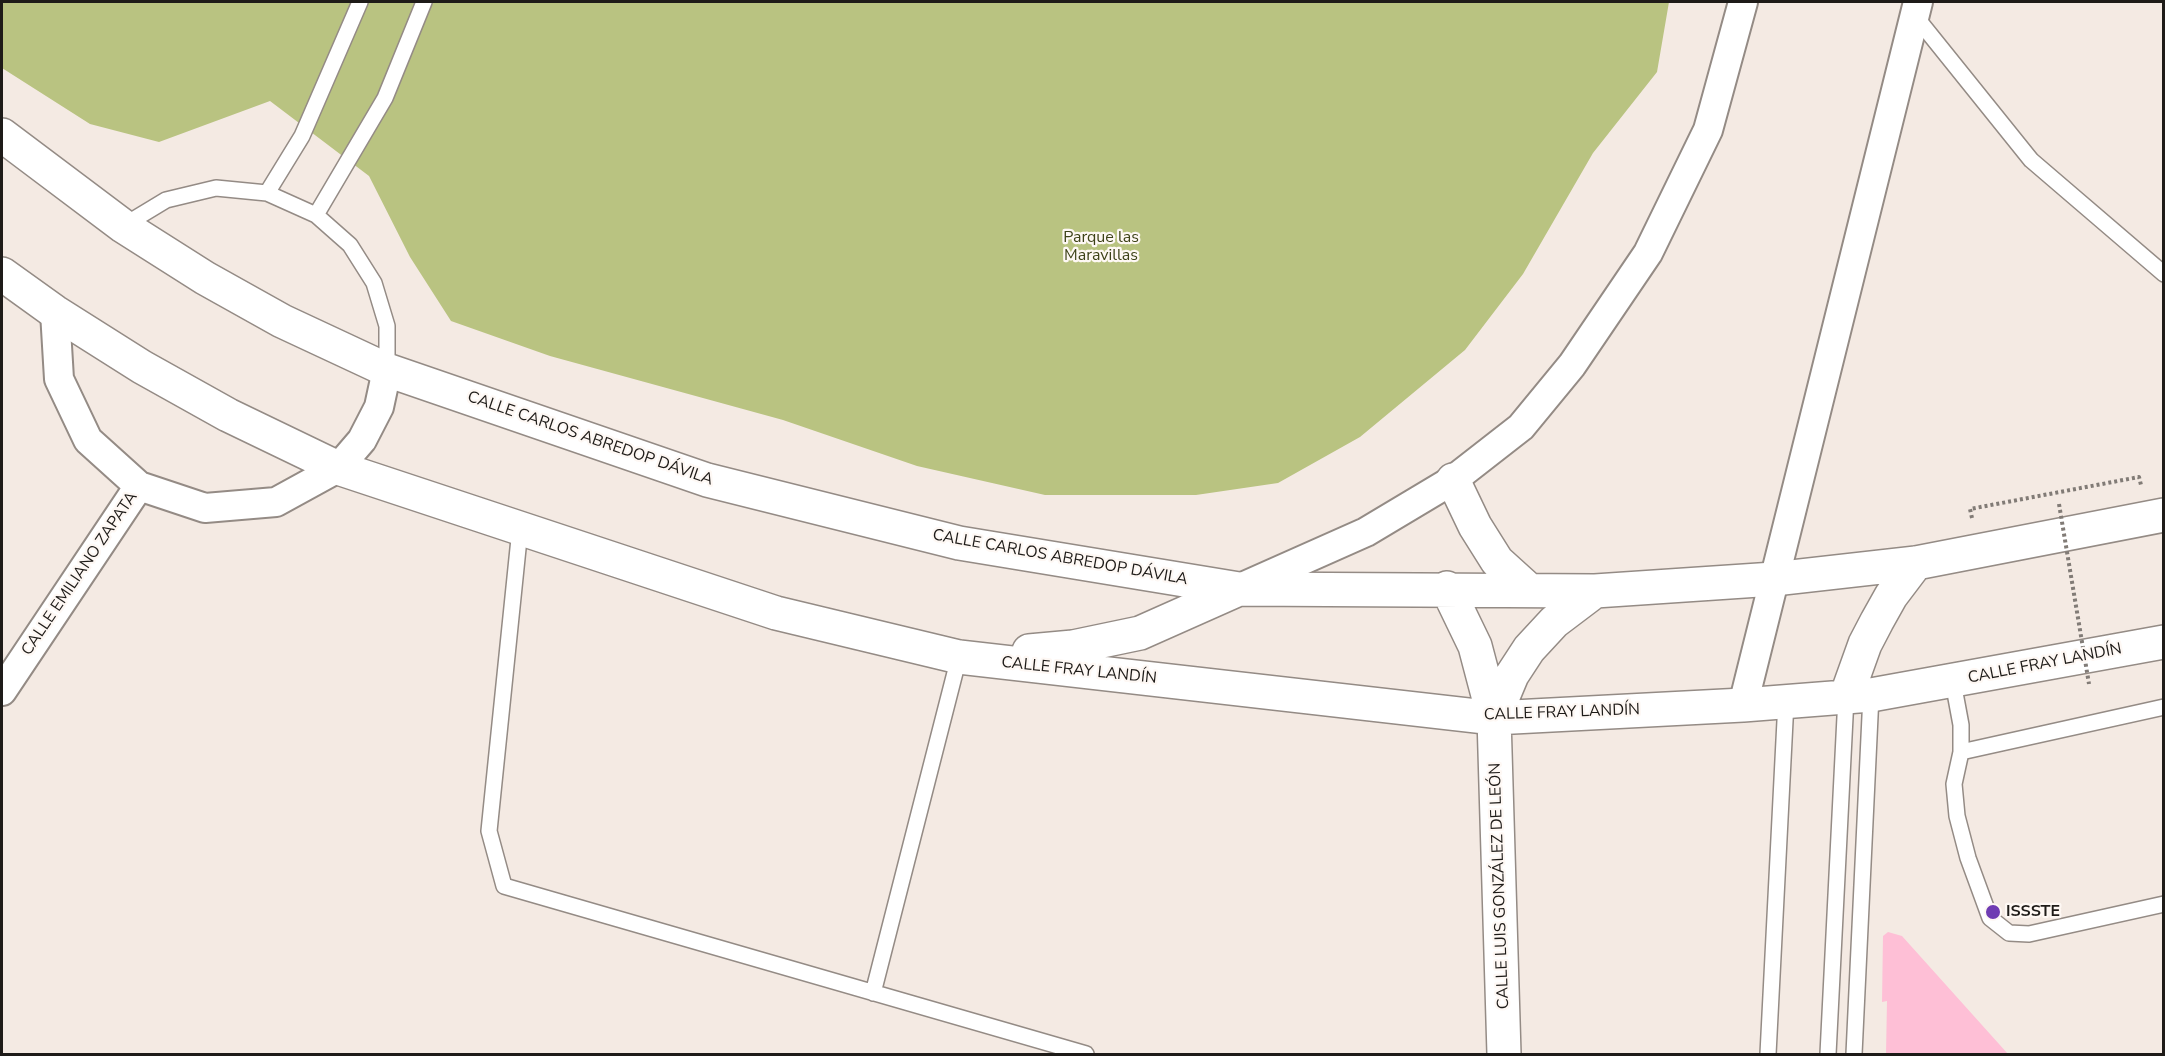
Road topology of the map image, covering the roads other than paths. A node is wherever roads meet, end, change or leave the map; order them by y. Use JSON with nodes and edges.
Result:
{"nodes":[{"id":1,"x":360,"y":2,"type":"edge"},
{"id":2,"x":424,"y":2,"type":"edge"},
{"id":3,"x":1743,"y":2,"type":"edge"},
{"id":4,"x":1917,"y":9,"type":"edge"},
{"id":5,"x":2,"y":135,"type":"edge"},
{"id":6,"x":267,"y":193,"type":"junction"},
{"id":7,"x":316,"y":215,"type":"junction"},
{"id":8,"x":123,"y":226,"type":"junction"},
{"id":9,"x":2,"y":274,"type":"edge"},
{"id":10,"x":2163,"y":274,"type":"edge"},
{"id":11,"x":55,"y":312,"type":"junction"},
{"id":12,"x":387,"y":370,"type":"junction"},
{"id":13,"x":338,"y":468,"type":"junction"},
{"id":14,"x":1453,"y":480,"type":"junction"},
{"id":15,"x":139,"y":486,"type":"junction"},
{"id":16,"x":2163,"y":501,"type":"edge"},
{"id":17,"x":2148,"y":518,"type":"edge"},
{"id":18,"x":520,"y":529,"type":"junction"},
{"id":19,"x":1916,"y":563,"type":"junction"},
{"id":20,"x":1774,"y":579,"type":"junction"},
{"id":21,"x":1447,"y":588,"type":"junction"},
{"id":22,"x":1239,"y":589,"type":"junction"},
{"id":23,"x":1529,"y":590,"type":"junction"},
{"id":24,"x":1595,"y":591,"type":"junction"},
{"id":25,"x":2163,"y":642,"type":"edge"},
{"id":26,"x":959,"y":657,"type":"junction"},
{"id":27,"x":1953,"y":682,"type":"junction"},
{"id":28,"x":2,"y":691,"type":"edge"},
{"id":29,"x":1858,"y":696,"type":"junction"},
{"id":30,"x":1786,"y":701,"type":"junction"},
{"id":31,"x":1743,"y":705,"type":"junction"},
{"id":32,"x":2163,"y":707,"type":"edge"},
{"id":33,"x":1494,"y":718,"type":"junction"},
{"id":34,"x":1961,"y":752,"type":"junction"},
{"id":35,"x":2163,"y":904,"type":"edge"},
{"id":36,"x":873,"y":993,"type":"junction"},
{"id":37,"x":1086,"y":1054,"type":"edge"},
{"id":38,"x":1504,"y":1054,"type":"edge"},
{"id":39,"x":1768,"y":1054,"type":"edge"},
{"id":40,"x":1828,"y":1054,"type":"edge"},
{"id":41,"x":1854,"y":1054,"type":"edge"}],
"edges":[{"from":1,"to":6,"type":"lane"},
{"from":2,"to":7,"type":"lane"},
{"from":3,"to":14,"type":"street"},
{"from":4,"to":10,"type":"lane"},
{"from":4,"to":20,"type":"street"},
{"from":5,"to":8,"type":"main road","name":"CALLE CARLOS ABREDOP DÁVILA"},
{"from":6,"to":7,"type":"lane"},
{"from":6,"to":8,"type":"lane"},
{"from":7,"to":12,"type":"lane"},
{"from":8,"to":12,"type":"main road","name":"CALLE CARLOS ABREDOP DÁVILA"},
{"from":9,"to":11,"type":"main road"},
{"from":11,"to":13,"type":"main road"},
{"from":11,"to":15,"type":"street"},
{"from":12,"to":13,"type":"street"},
{"from":12,"to":22,"type":"main road","name":"CALLE CARLOS ABREDOP DÁVILA"},
{"from":13,"to":15,"type":"street"},
{"from":13,"to":18,"type":"main road"},
{"from":14,"to":22,"type":"street"},
{"from":14,"to":23,"type":"main road"},
{"from":15,"to":28,"type":"street","name":"CALLE EMILIANO ZAPATA"},
{"from":16,"to":17,"type":"lane"},
{"from":17,"to":19,"type":"main road"},
{"from":18,"to":26,"type":"main road"},
{"from":18,"to":36,"type":"lane"},
{"from":19,"to":20,"type":"main road"},
{"from":19,"to":29,"type":"main road"},
{"from":20,"to":24,"type":"main road"},
{"from":20,"to":31,"type":"street"},
{"from":21,"to":22,"type":"main road"},
{"from":21,"to":23,"type":"main road"},
{"from":21,"to":33,"type":"main road"},
{"from":22,"to":26,"type":"main road"},
{"from":23,"to":24,"type":"main road"},
{"from":24,"to":33,"type":"main road"},
{"from":25,"to":27,"type":"main road","name":"CALLE FRAY LANDÍN"},
{"from":26,"to":33,"type":"main road","name":"CALLE FRAY LANDÍN"},
{"from":26,"to":36,"type":"lane"},
{"from":27,"to":29,"type":"main road","name":"CALLE FRAY LANDÍN"},
{"from":27,"to":34,"type":"lane"},
{"from":29,"to":30,"type":"main road","name":"CALLE FRAY LANDÍN"},
{"from":29,"to":40,"type":"lane"},
{"from":29,"to":41,"type":"lane"},
{"from":30,"to":31,"type":"main road","name":"CALLE FRAY LANDÍN"},
{"from":30,"to":39,"type":"lane"},
{"from":31,"to":33,"type":"main road","name":"CALLE FRAY LANDÍN"},
{"from":32,"to":34,"type":"lane"},
{"from":33,"to":38,"type":"main road","name":"CALLE LUIS GONZÁLEZ DE LEÓN"},
{"from":34,"to":35,"type":"lane"},
{"from":36,"to":37,"type":"lane"}]}
